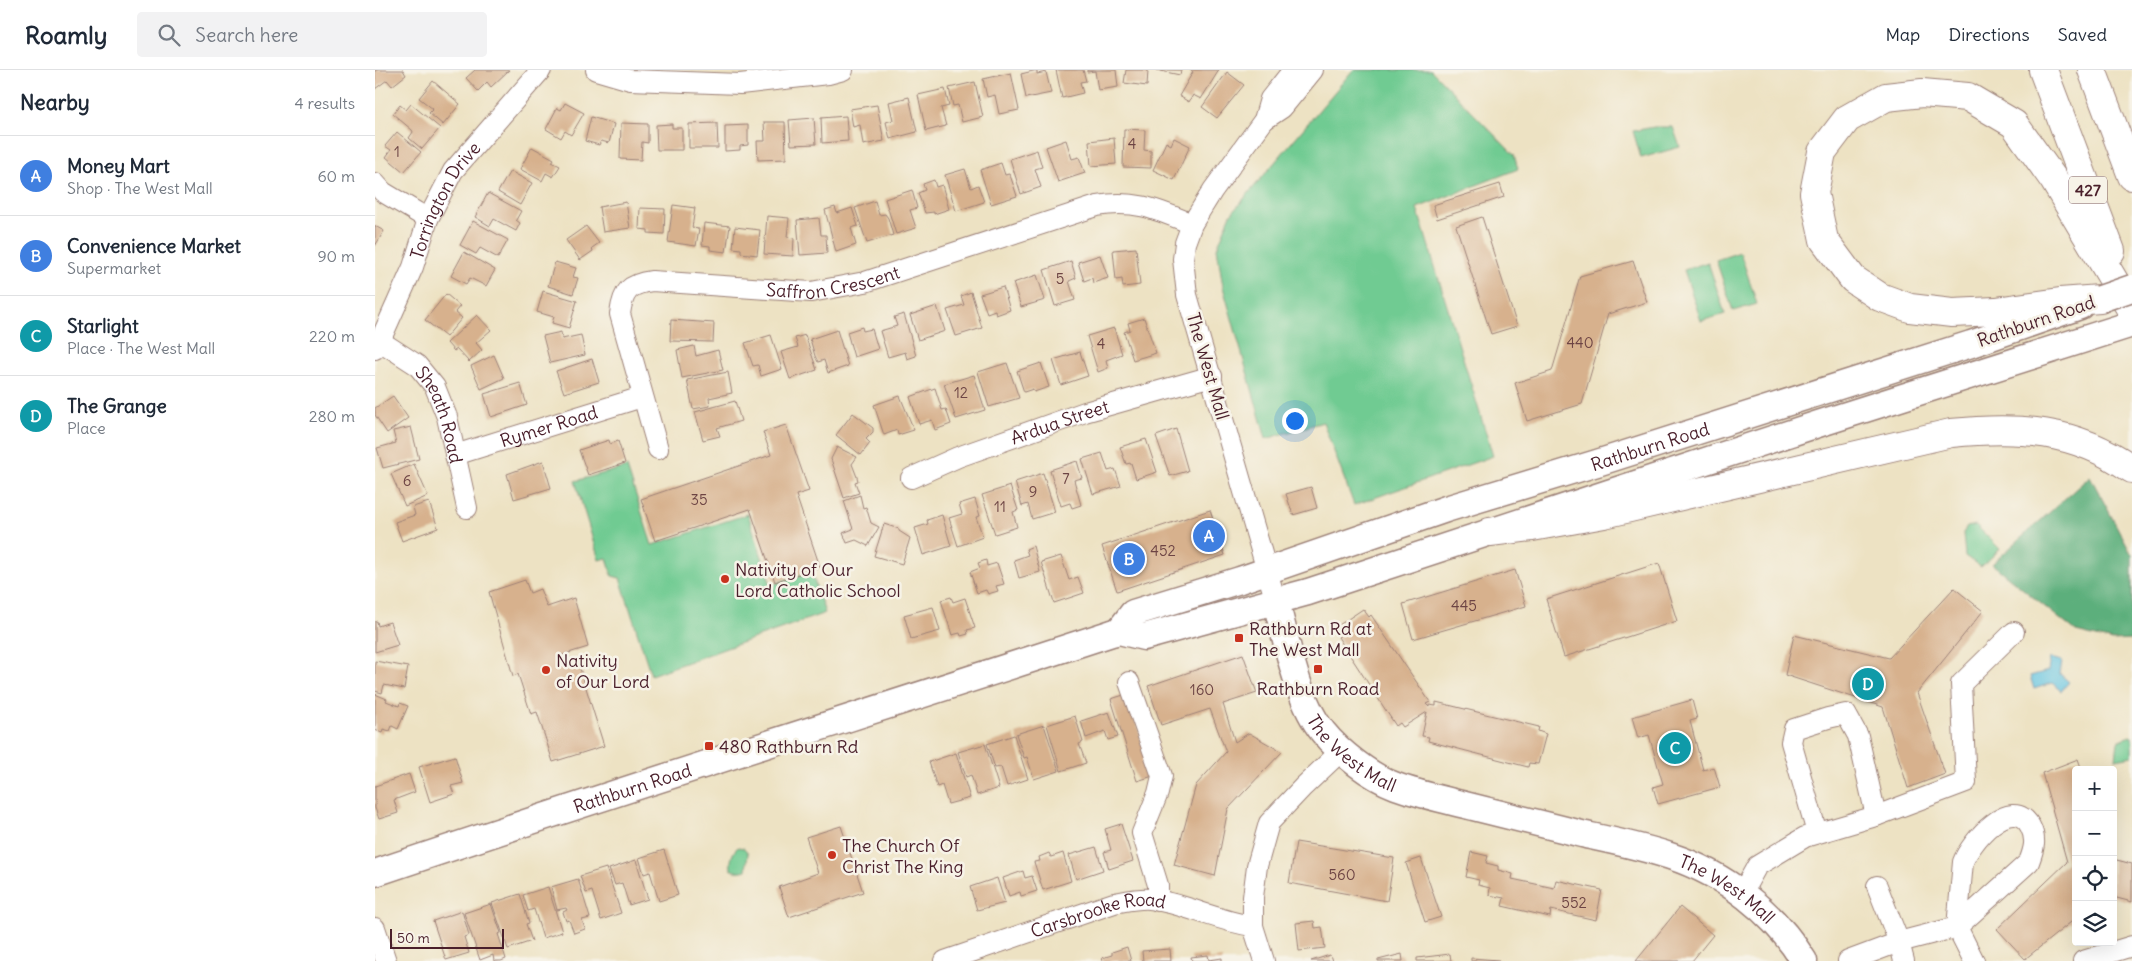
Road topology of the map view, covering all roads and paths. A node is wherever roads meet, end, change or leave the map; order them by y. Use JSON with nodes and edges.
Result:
{"nodes":[{"id":1,"x":541,"y":70,"type":"edge"},
{"id":2,"x":596,"y":70,"type":"edge"},
{"id":3,"x":843,"y":70,"type":"edge"},
{"id":4,"x":2043,"y":70,"type":"edge"},
{"id":5,"x":2092,"y":70,"type":"edge"},
{"id":6,"x":1299,"y":72,"type":"edge"},
{"id":7,"x":2132,"y":176,"type":"edge"},
{"id":8,"x":375,"y":182,"type":"edge"},
{"id":9,"x":428,"y":219,"type":"junction"},
{"id":10,"x":1192,"y":224,"type":"junction"},
{"id":11,"x":2132,"y":288,"type":"edge"},
{"id":12,"x":2100,"y":299,"type":"joint"},
{"id":13,"x":2062,"y":307,"type":"junction"},
{"id":14,"x":2132,"y":310,"type":"edge"},
{"id":15,"x":2132,"y":324,"type":"edge"},
{"id":16,"x":378,"y":345,"type":"edge"},
{"id":17,"x":1211,"y":376,"type":"junction"},
{"id":18,"x":642,"y":396,"type":"junction"},
{"id":19,"x":658,"y":449,"type":"dead end"},
{"id":20,"x":455,"y":455,"type":"junction"},
{"id":21,"x":2132,"y":469,"type":"edge"},
{"id":22,"x":911,"y":478,"type":"dead end"},
{"id":23,"x":467,"y":508,"type":"dead end"},
{"id":24,"x":1490,"y":532,"type":"junction"},
{"id":25,"x":1267,"y":570,"type":"junction"},
{"id":26,"x":1276,"y":602,"type":"junction"},
{"id":27,"x":1119,"y":631,"type":"junction"},
{"id":28,"x":2014,"y":632,"type":"dead end"},
{"id":29,"x":1129,"y":682,"type":"dead end"},
{"id":30,"x":1341,"y":751,"type":"junction"},
{"id":31,"x":1876,"y":816,"type":"junction"},
{"id":32,"x":1817,"y":833,"type":"junction"},
{"id":33,"x":375,"y":872,"type":"edge"},
{"id":34,"x":1877,"y":886,"type":"dead end"},
{"id":35,"x":1742,"y":893,"type":"junction"},
{"id":36,"x":1158,"y":901,"type":"junction"},
{"id":37,"x":1253,"y":926,"type":"junction"},
{"id":38,"x":1957,"y":927,"type":"junction"},
{"id":39,"x":375,"y":928,"type":"edge"},
{"id":40,"x":2132,"y":946,"type":"edge"},
{"id":41,"x":1901,"y":951,"type":"edge"},
{"id":42,"x":385,"y":961,"type":"edge"},
{"id":43,"x":945,"y":961,"type":"edge"},
{"id":44,"x":1264,"y":961,"type":"edge"},
{"id":45,"x":1804,"y":961,"type":"edge"},
{"id":46,"x":1848,"y":961,"type":"edge"},
{"id":47,"x":1974,"y":961,"type":"edge"},
{"id":48,"x":2083,"y":961,"type":"edge"}],
"edges":[{"from":1,"to":9,"type":"street","name":"Torrington Drive"},
{"from":2,"to":3,"type":"street"},
{"from":4,"to":14,"type":"highway","number":"427"},
{"from":5,"to":7,"type":"highway","number":"427"},
{"from":6,"to":10,"type":"street","name":"The West Mall"},
{"from":8,"to":9,"type":"street"},
{"from":9,"to":16,"type":"street","name":"Torrington Drive"},
{"from":10,"to":17,"type":"street","name":"The West Mall"},
{"from":10,"to":18,"type":"street","name":"Saffron Crescent"},
{"from":11,"to":12,"type":"main road","name":"Rathburn Road","bridge":true},
{"from":12,"to":13,"type":"highway"},
{"from":13,"to":14,"type":"highway"},
{"from":13,"to":25,"type":"main road","name":"Rathburn Road"},
{"from":15,"to":24,"type":"main road","name":"Rathburn Road"},
{"from":16,"to":20,"type":"street","name":"Sheath Road"},
{"from":17,"to":22,"type":"street","name":"Ardua Street"},
{"from":17,"to":25,"type":"street","name":"The West Mall"},
{"from":18,"to":19,"type":"street","name":"Saffron Crescent"},
{"from":18,"to":20,"type":"street","name":"Rymer Road"},
{"from":20,"to":23,"type":"street","name":"Sheath Road"},
{"from":21,"to":24,"type":"highway"},
{"from":24,"to":26,"type":"main road","name":"Rathburn Road"},
{"from":25,"to":26,"type":"street","name":"The West Mall"},
{"from":25,"to":27,"type":"main road","name":"Rathburn Road"},
{"from":26,"to":27,"type":"main road","name":"Rathburn Road"},
{"from":26,"to":30,"type":"main road","name":"The West Mall"},
{"from":27,"to":33,"type":"main road","name":"Rathburn Road"},
{"from":28,"to":31,"type":"street"},
{"from":29,"to":36,"type":"street"},
{"from":30,"to":35,"type":"main road","name":"The West Mall"},
{"from":30,"to":37,"type":"street"},
{"from":31,"to":32,"type":"street"},
{"from":31,"to":32,"type":"street"},
{"from":32,"to":35,"type":"street"},
{"from":34,"to":41,"type":"street"},
{"from":35,"to":45,"type":"main road","name":"The West Mall"},
{"from":36,"to":37,"type":"street","name":"Carsbrooke Road"},
{"from":36,"to":43,"type":"street","name":"Carsbrooke Road"},
{"from":37,"to":44,"type":"street"},
{"from":38,"to":38,"type":"street"},
{"from":38,"to":41,"type":"street"},
{"from":38,"to":47,"type":"street"},
{"from":39,"to":42,"type":"street"},
{"from":40,"to":48,"type":"street"},
{"from":41,"to":46,"type":"street"}]}
